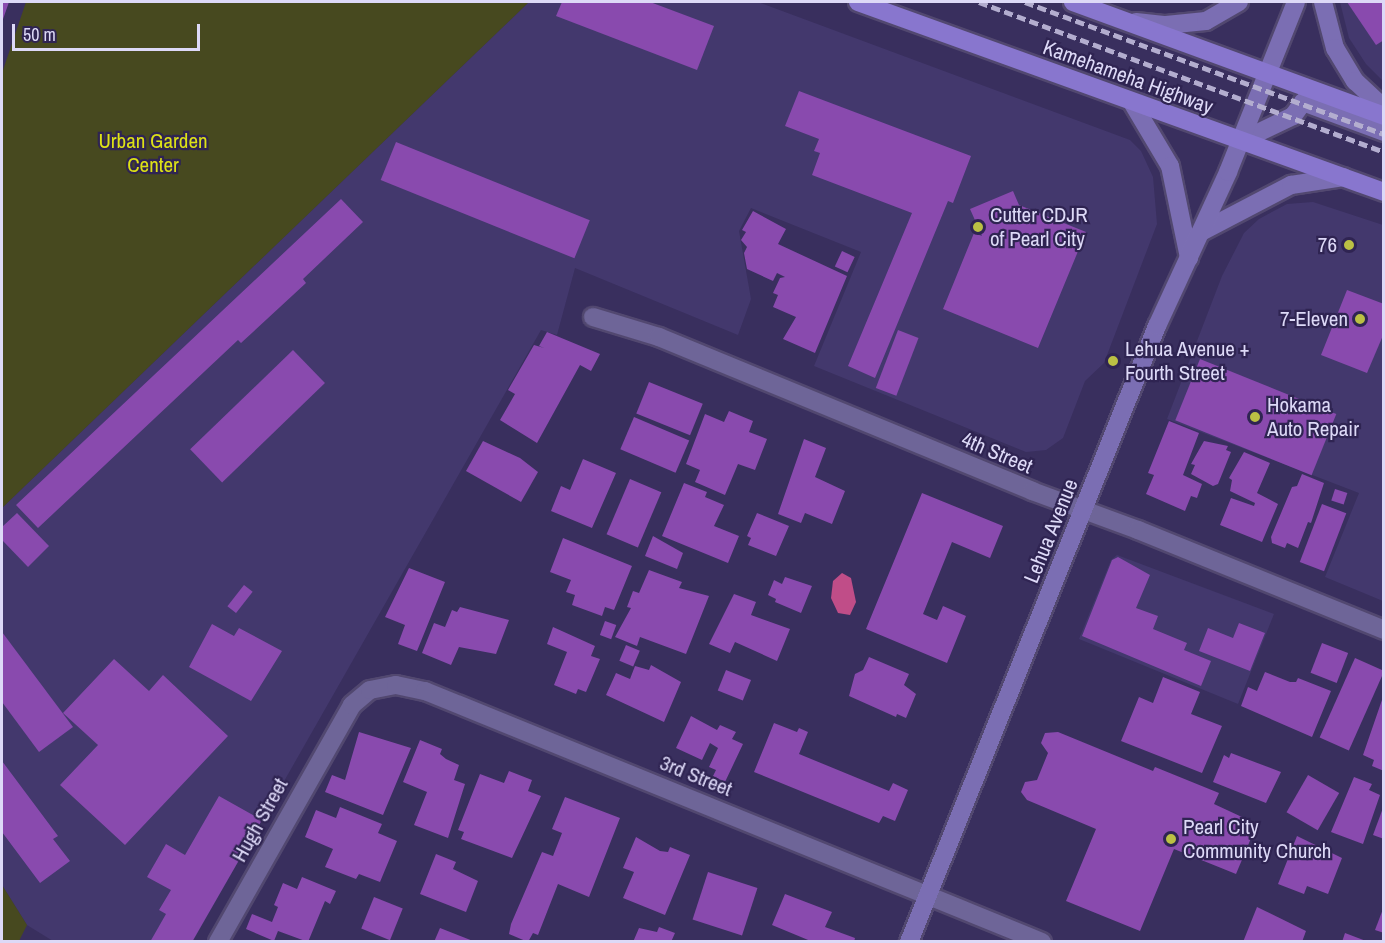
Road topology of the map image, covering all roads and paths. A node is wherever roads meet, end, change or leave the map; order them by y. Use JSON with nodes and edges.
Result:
{"nodes":[{"id":1,"x":858,"y":2,"type":"edge"},
{"id":2,"x":1073,"y":2,"type":"edge"},
{"id":3,"x":1239,"y":2,"type":"edge"},
{"id":4,"x":1296,"y":2,"type":"edge"},
{"id":5,"x":1323,"y":2,"type":"edge"},
{"id":6,"x":1126,"y":21,"type":"junction"},
{"id":7,"x":1269,"y":74,"type":"junction"},
{"id":8,"x":1133,"y":104,"type":"junction"},
{"id":9,"x":1383,"y":108,"type":"edge"},
{"id":10,"x":1383,"y":116,"type":"edge"},
{"id":11,"x":1383,"y":132,"type":"edge"},
{"id":12,"x":1241,"y":141,"type":"junction"},
{"id":13,"x":1344,"y":177,"type":"junction"},
{"id":14,"x":1383,"y":192,"type":"edge"},
{"id":15,"x":1201,"y":231,"type":"junction"},
{"id":16,"x":1189,"y":258,"type":"junction"},
{"id":17,"x":593,"y":317,"type":"dead end"},
{"id":18,"x":1084,"y":510,"type":"junction"},
{"id":19,"x":1383,"y":630,"type":"edge"},
{"id":20,"x":341,"y":721,"type":"joint"},
{"id":21,"x":929,"y":895,"type":"junction"},
{"id":22,"x":218,"y":942,"type":"edge"},
{"id":23,"x":909,"y":942,"type":"edge"},
{"id":24,"x":1042,"y":942,"type":"edge"}],
"edges":[{"from":1,"to":8,"type":"main road","name":"Kamehameha Highway"},
{"from":2,"to":6,"type":"main road"},
{"from":3,"to":6,"type":"street"},
{"from":4,"to":7,"type":"street","name":"Lehua Avenue"},
{"from":5,"to":9,"type":"street"},
{"from":6,"to":7,"type":"main road"},
{"from":7,"to":10,"type":"main road"},
{"from":7,"to":12,"type":"street","name":"Lehua Avenue"},
{"from":8,"to":12,"type":"main road","name":"Kamehameha Highway"},
{"from":8,"to":16,"type":"street"},
{"from":11,"to":12,"type":"street"},
{"from":12,"to":13,"type":"main road","name":"Kamehameha Highway"},
{"from":12,"to":15,"type":"street","name":"Lehua Avenue"},
{"from":13,"to":14,"type":"main road","name":"Kamehameha Highway"},
{"from":13,"to":15,"type":"street"},
{"from":15,"to":16,"type":"street","name":"Lehua Avenue"},
{"from":16,"to":18,"type":"street","name":"Lehua Avenue"},
{"from":17,"to":18,"type":"street","name":"4th Street"},
{"from":18,"to":19,"type":"street","name":"4th Street"},
{"from":18,"to":21,"type":"street","name":"Lehua Avenue"},
{"from":20,"to":21,"type":"street","name":"3rd Street"},
{"from":20,"to":22,"type":"street","name":"Hugh Street"},
{"from":21,"to":23,"type":"street","name":"Lehua Avenue"},
{"from":21,"to":24,"type":"street","name":"3rd Street"}]}
